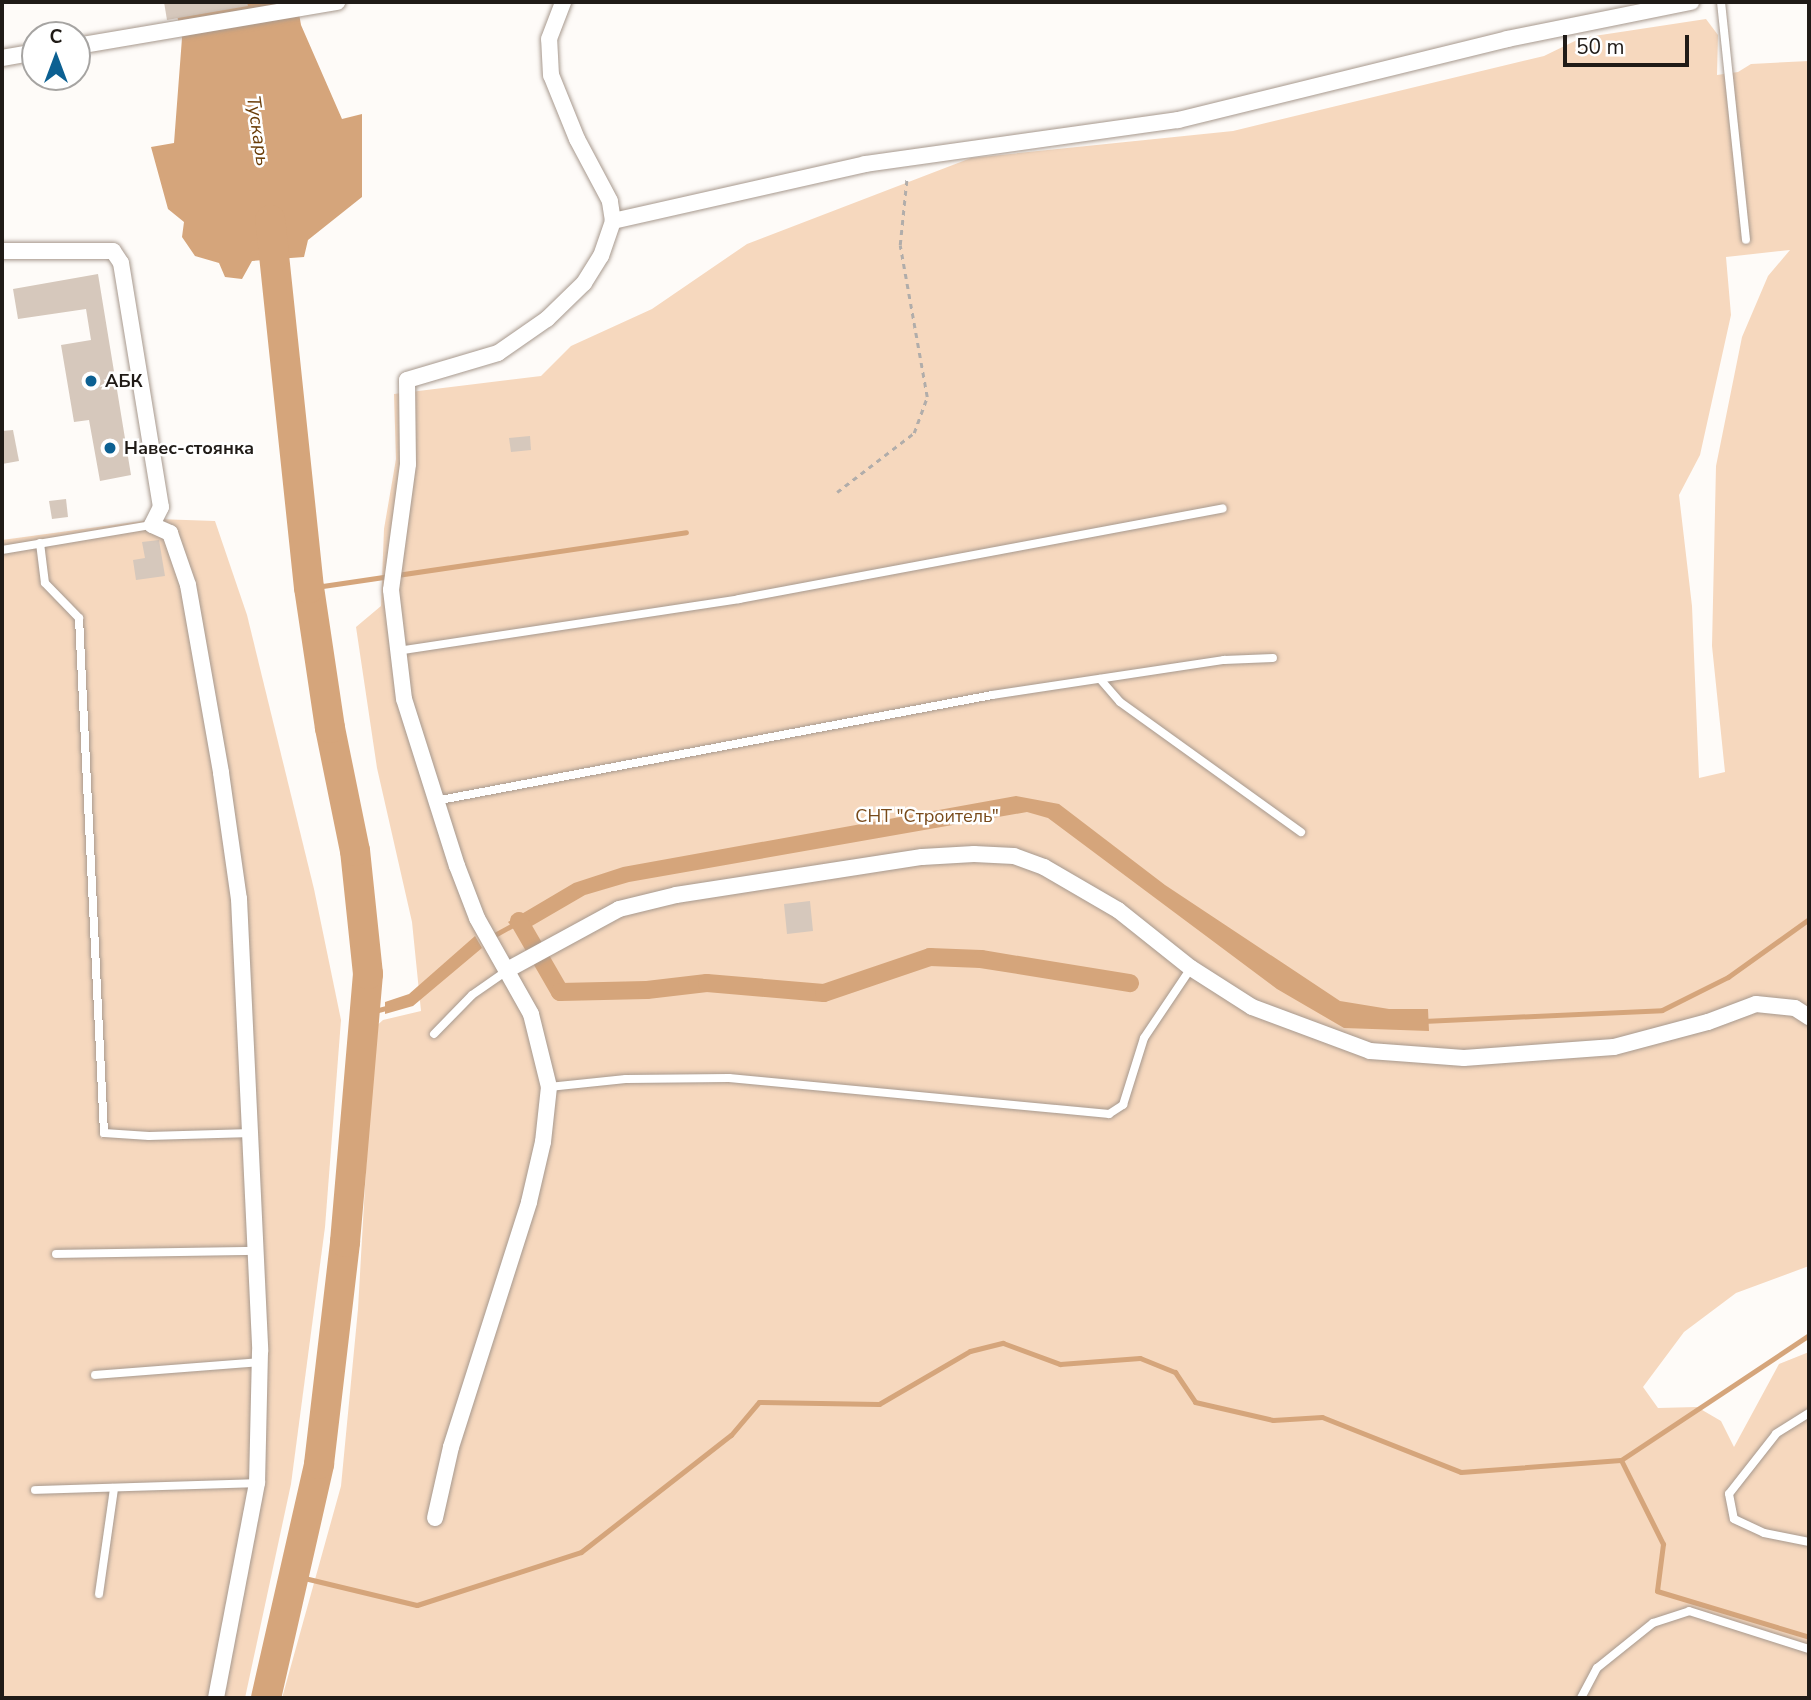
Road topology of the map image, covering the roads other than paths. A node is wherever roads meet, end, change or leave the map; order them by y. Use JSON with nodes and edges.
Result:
{"nodes":[{"id":1,"x":337,"y":2,"type":"edge"},
{"id":2,"x":563,"y":2,"type":"edge"},
{"id":3,"x":1691,"y":2,"type":"edge"},
{"id":4,"x":1721,"y":2,"type":"edge"},
{"id":5,"x":91,"y":44,"type":"edge"},
{"id":6,"x":21,"y":55,"type":"edge"},
{"id":7,"x":2,"y":58,"type":"edge"},
{"id":8,"x":612,"y":221,"type":"junction"},
{"id":9,"x":1746,"y":240,"type":"dead end"},
{"id":10,"x":2,"y":251,"type":"edge"},
{"id":11,"x":1223,"y":509,"type":"dead end"},
{"id":12,"x":152,"y":525,"type":"junction"},
{"id":13,"x":40,"y":543,"type":"junction"},
{"id":14,"x":2,"y":550,"type":"edge"},
{"id":15,"x":394,"y":652,"type":"junction"},
{"id":16,"x":1273,"y":658,"type":"dead end"},
{"id":17,"x":1100,"y":679,"type":"junction"},
{"id":18,"x":435,"y":801,"type":"junction"},
{"id":19,"x":1301,"y":832,"type":"dead end"},
{"id":20,"x":1191,"y":968,"type":"junction"},
{"id":21,"x":509,"y":969,"type":"junction"},
{"id":22,"x":1809,"y":1017,"type":"edge"},
{"id":23,"x":434,"y":1034,"type":"dead end"},
{"id":24,"x":549,"y":1087,"type":"junction"},
{"id":25,"x":252,"y":1133,"type":"junction"},
{"id":26,"x":256,"y":1251,"type":"junction"},
{"id":27,"x":56,"y":1254,"type":"dead end"},
{"id":28,"x":260,"y":1362,"type":"junction"},
{"id":29,"x":95,"y":1374,"type":"dead end"},
{"id":30,"x":1809,"y":1413,"type":"edge"},
{"id":31,"x":257,"y":1483,"type":"junction"},
{"id":32,"x":114,"y":1488,"type":"junction"},
{"id":33,"x":35,"y":1490,"type":"dead end"},
{"id":34,"x":435,"y":1518,"type":"dead end"},
{"id":35,"x":1809,"y":1542,"type":"edge"},
{"id":36,"x":99,"y":1594,"type":"dead end"},
{"id":37,"x":1809,"y":1649,"type":"edge"},
{"id":38,"x":216,"y":1698,"type":"edge"},
{"id":39,"x":1581,"y":1698,"type":"edge"}],
"edges":[{"from":1,"to":5,"type":"street"},
{"from":2,"to":8,"type":"street"},
{"from":3,"to":8,"type":"street"},
{"from":4,"to":9,"type":"lane"},
{"from":6,"to":7,"type":"street"},
{"from":8,"to":15,"type":"street"},
{"from":10,"to":12,"type":"street"},
{"from":11,"to":15,"type":"lane"},
{"from":12,"to":13,"type":"lane"},
{"from":12,"to":25,"type":"street"},
{"from":13,"to":14,"type":"lane"},
{"from":13,"to":25,"type":"lane"},
{"from":15,"to":18,"type":"street"},
{"from":16,"to":17,"type":"lane"},
{"from":17,"to":18,"type":"lane"},
{"from":17,"to":19,"type":"lane"},
{"from":18,"to":21,"type":"street"},
{"from":20,"to":21,"type":"street"},
{"from":20,"to":22,"type":"street"},
{"from":20,"to":24,"type":"lane"},
{"from":21,"to":23,"type":"lane"},
{"from":21,"to":24,"type":"street"},
{"from":24,"to":34,"type":"street"},
{"from":25,"to":26,"type":"street"},
{"from":26,"to":27,"type":"lane"},
{"from":26,"to":28,"type":"street"},
{"from":28,"to":29,"type":"lane"},
{"from":28,"to":31,"type":"street"},
{"from":30,"to":35,"type":"lane"},
{"from":31,"to":32,"type":"lane"},
{"from":31,"to":38,"type":"street"},
{"from":32,"to":33,"type":"lane"},
{"from":32,"to":36,"type":"lane"},
{"from":37,"to":39,"type":"lane"}]}
